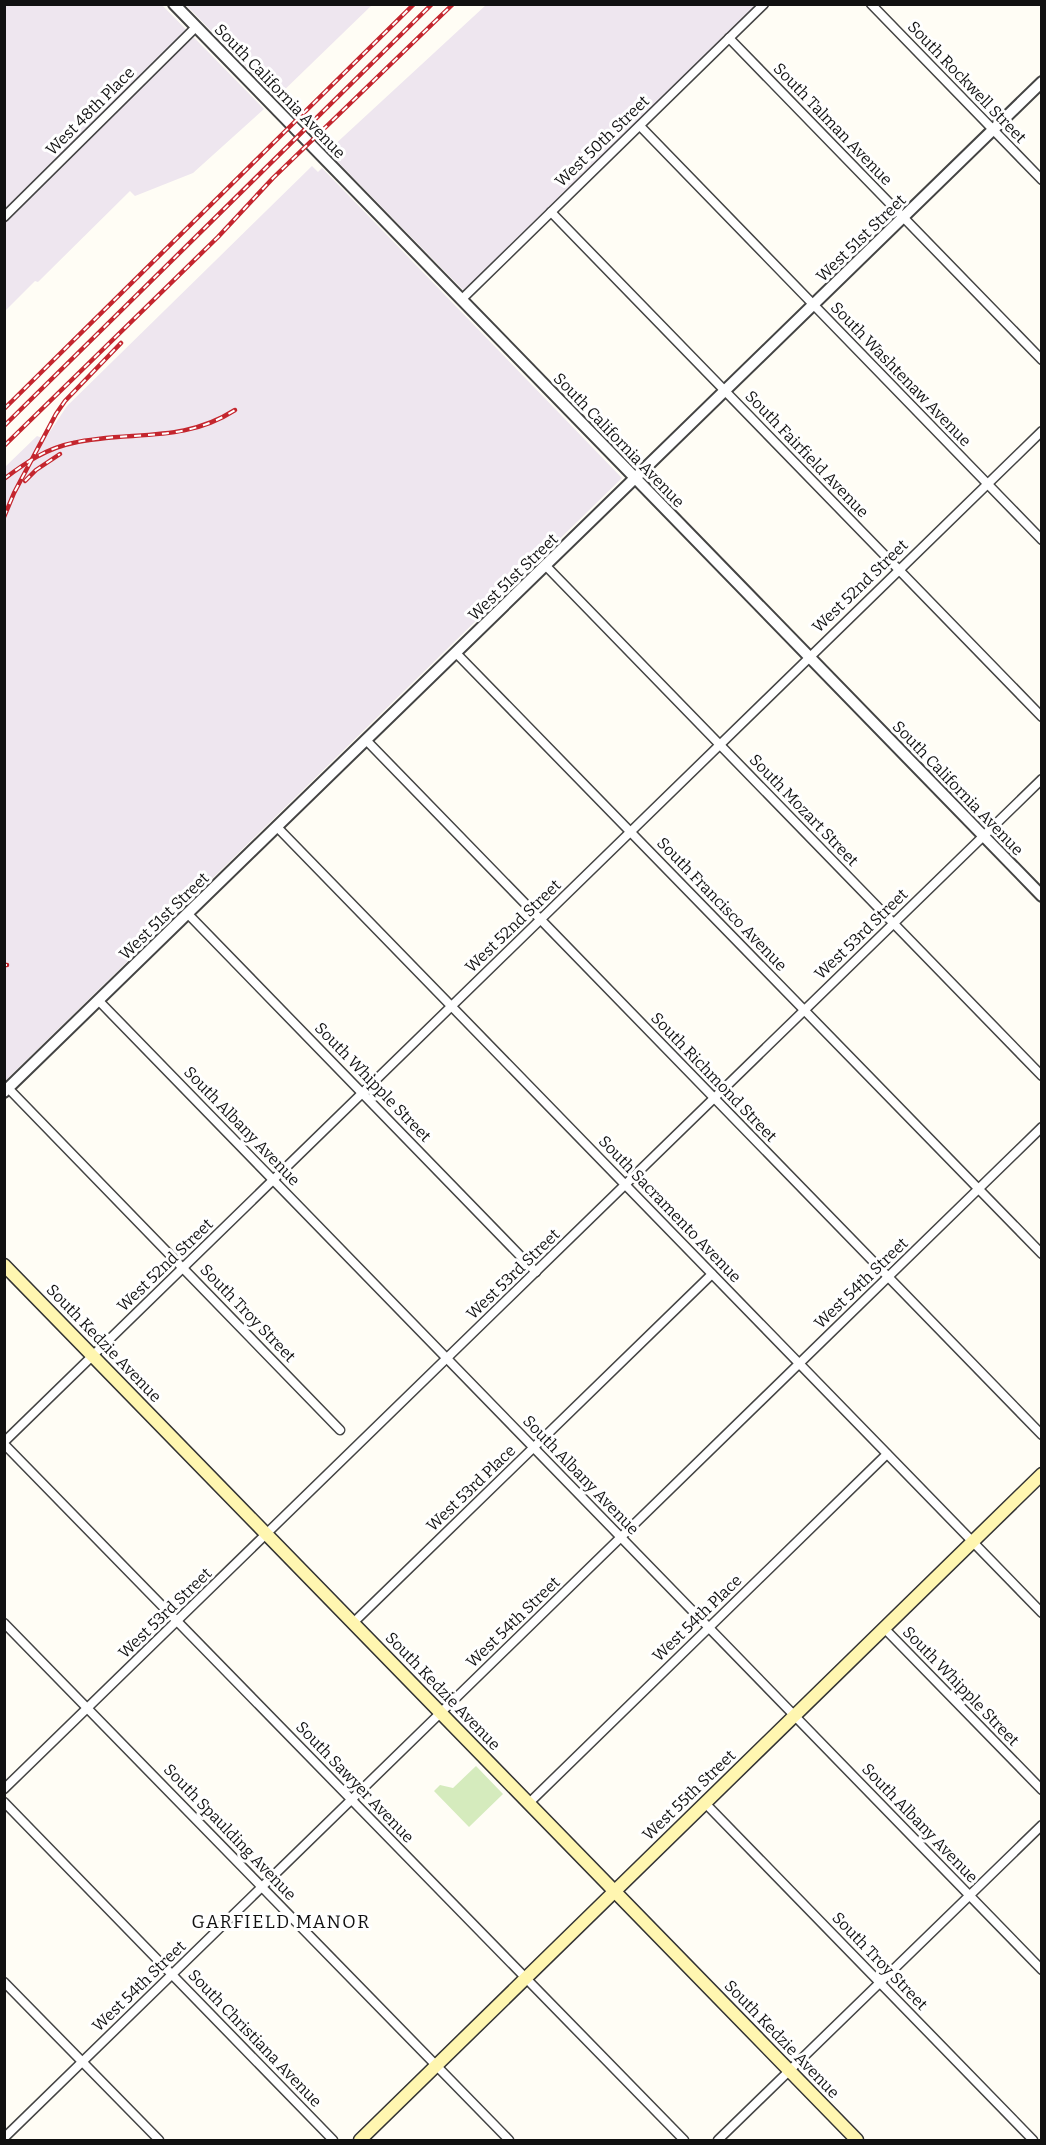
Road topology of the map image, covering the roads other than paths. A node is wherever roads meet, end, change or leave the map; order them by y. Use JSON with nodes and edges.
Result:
{"nodes":[{"id":1,"x":174,"y":4,"type":"edge"},
{"id":2,"x":764,"y":4,"type":"edge"},
{"id":3,"x":871,"y":4,"type":"edge"},
{"id":4,"x":196,"y":27,"type":"junction"},
{"id":5,"x":729,"y":38,"type":"junction"},
{"id":6,"x":1041,"y":82,"type":"edge"},
{"id":7,"x":640,"y":126,"type":"junction"},
{"id":8,"x":993,"y":130,"type":"junction"},
{"id":9,"x":1041,"y":180,"type":"edge"},
{"id":10,"x":551,"y":212,"type":"junction"},
{"id":11,"x":4,"y":217,"type":"edge"},
{"id":12,"x":903,"y":218,"type":"junction"},
{"id":13,"x":462,"y":299,"type":"junction"},
{"id":14,"x":813,"y":305,"type":"junction"},
{"id":15,"x":1041,"y":360,"type":"edge"},
{"id":16,"x":725,"y":391,"type":"junction"},
{"id":17,"x":1041,"y":431,"type":"edge"},
{"id":18,"x":636,"y":478,"type":"junction"},
{"id":19,"x":987,"y":484,"type":"junction"},
{"id":20,"x":1041,"y":540,"type":"edge"},
{"id":21,"x":546,"y":566,"type":"junction"},
{"id":22,"x":898,"y":570,"type":"junction"},
{"id":23,"x":456,"y":653,"type":"junction"},
{"id":24,"x":809,"y":657,"type":"junction"},
{"id":25,"x":1041,"y":717,"type":"edge"},
{"id":26,"x":366,"y":740,"type":"junction"},
{"id":27,"x":720,"y":745,"type":"junction"},
{"id":28,"x":1041,"y":779,"type":"edge"},
{"id":29,"x":278,"y":827,"type":"junction"},
{"id":30,"x":630,"y":832,"type":"junction"},
{"id":31,"x":983,"y":836,"type":"junction"},
{"id":32,"x":1041,"y":896,"type":"edge"},
{"id":33,"x":188,"y":914,"type":"junction"},
{"id":34,"x":540,"y":920,"type":"junction"},
{"id":35,"x":893,"y":923,"type":"junction"},
{"id":36,"x":99,"y":1001,"type":"junction"},
{"id":37,"x":452,"y":1006,"type":"junction"},
{"id":38,"x":804,"y":1010,"type":"junction"},
{"id":39,"x":1041,"y":1076,"type":"edge"},
{"id":40,"x":6,"y":1090,"type":"edge"},
{"id":41,"x":362,"y":1093,"type":"junction"},
{"id":42,"x":714,"y":1098,"type":"junction"},
{"id":43,"x":1041,"y":1127,"type":"edge"},
{"id":44,"x":273,"y":1180,"type":"junction"},
{"id":45,"x":626,"y":1185,"type":"junction"},
{"id":46,"x":978,"y":1189,"type":"junction"},
{"id":47,"x":1041,"y":1254,"type":"edge"},
{"id":48,"x":4,"y":1265,"type":"edge"},
{"id":49,"x":183,"y":1268,"type":"junction"},
{"id":50,"x":536,"y":1272,"type":"junction"},
{"id":51,"x":712,"y":1274,"type":"junction"},
{"id":52,"x":888,"y":1277,"type":"junction"},
{"id":53,"x":93,"y":1356,"type":"junction"},
{"id":54,"x":447,"y":1359,"type":"junction"},
{"id":55,"x":799,"y":1364,"type":"junction"},
{"id":56,"x":340,"y":1430,"type":"dead end"},
{"id":57,"x":1041,"y":1436,"type":"edge"},
{"id":58,"x":4,"y":1443,"type":"edge"},
{"id":59,"x":534,"y":1448,"type":"junction"},
{"id":60,"x":887,"y":1454,"type":"junction"},
{"id":61,"x":1041,"y":1474,"type":"edge"},
{"id":62,"x":267,"y":1534,"type":"junction"},
{"id":63,"x":621,"y":1538,"type":"junction"},
{"id":64,"x":972,"y":1542,"type":"junction"},
{"id":65,"x":1041,"y":1613,"type":"edge"},
{"id":66,"x":178,"y":1621,"type":"junction"},
{"id":67,"x":4,"y":1623,"type":"edge"},
{"id":68,"x":353,"y":1623,"type":"junction"},
{"id":69,"x":709,"y":1628,"type":"junction"},
{"id":70,"x":884,"y":1628,"type":"junction"},
{"id":71,"x":88,"y":1708,"type":"junction"},
{"id":72,"x":441,"y":1714,"type":"junction"},
{"id":73,"x":794,"y":1716,"type":"junction"},
{"id":74,"x":4,"y":1789,"type":"edge"},
{"id":75,"x":1041,"y":1790,"type":"edge"},
{"id":76,"x":352,"y":1800,"type":"junction"},
{"id":77,"x":4,"y":1802,"type":"edge"},
{"id":78,"x":529,"y":1803,"type":"junction"},
{"id":79,"x":705,"y":1803,"type":"junction"},
{"id":80,"x":1041,"y":1824,"type":"edge"},
{"id":81,"x":262,"y":1888,"type":"junction"},
{"id":82,"x":615,"y":1891,"type":"junction"},
{"id":83,"x":969,"y":1895,"type":"junction"},
{"id":84,"x":1041,"y":1970,"type":"edge"},
{"id":85,"x":172,"y":1975,"type":"junction"},
{"id":86,"x":526,"y":1978,"type":"junction"},
{"id":87,"x":4,"y":1982,"type":"edge"},
{"id":88,"x":880,"y":1983,"type":"junction"},
{"id":89,"x":83,"y":2062,"type":"junction"},
{"id":90,"x":436,"y":2066,"type":"junction"},
{"id":91,"x":789,"y":2071,"type":"junction"},
{"id":92,"x":4,"y":2138,"type":"edge"},
{"id":93,"x":159,"y":2140,"type":"edge"},
{"id":94,"x":333,"y":2140,"type":"edge"},
{"id":95,"x":360,"y":2140,"type":"edge"},
{"id":96,"x":509,"y":2140,"type":"edge"},
{"id":97,"x":684,"y":2140,"type":"edge"},
{"id":98,"x":718,"y":2140,"type":"edge"},
{"id":99,"x":857,"y":2140,"type":"edge"},
{"id":100,"x":1034,"y":2140,"type":"edge"}],
"edges":[{"from":1,"to":4,"type":"street","name":"South California Avenue"},
{"from":2,"to":5,"type":"street","name":"West 50th Street"},
{"from":3,"to":8,"type":"street","name":"South Rockwell Street"},
{"from":4,"to":11,"type":"street","name":"West 48th Place"},
{"from":4,"to":13,"type":"street","name":"South California Avenue"},
{"from":5,"to":7,"type":"street","name":"West 50th Street"},
{"from":5,"to":12,"type":"street","name":"South Talman Avenue"},
{"from":6,"to":8,"type":"street","name":"West 51st Street"},
{"from":7,"to":10,"type":"street","name":"West 50th Street"},
{"from":7,"to":14,"type":"street","name":"South Washtenaw Avenue"},
{"from":8,"to":9,"type":"street","name":"South Rockwell Street"},
{"from":8,"to":12,"type":"street","name":"West 51st Street"},
{"from":10,"to":13,"type":"street","name":"West 50th Street"},
{"from":10,"to":16,"type":"street","name":"South Fairfield Avenue"},
{"from":12,"to":14,"type":"street","name":"West 51st Street"},
{"from":12,"to":15,"type":"street","name":"South Talman Avenue"},
{"from":13,"to":18,"type":"street","name":"South California Avenue"},
{"from":14,"to":16,"type":"street","name":"West 51st Street"},
{"from":14,"to":19,"type":"street","name":"South Washtenaw Avenue"},
{"from":16,"to":18,"type":"street","name":"West 51st Street"},
{"from":16,"to":22,"type":"street","name":"South Fairfield Avenue"},
{"from":17,"to":19,"type":"street","name":"West 52nd Street"},
{"from":18,"to":21,"type":"street","name":"West 51st Street"},
{"from":18,"to":24,"type":"street","name":"South California Avenue"},
{"from":19,"to":20,"type":"street","name":"South Washtenaw Avenue"},
{"from":19,"to":22,"type":"street","name":"West 52nd Street"},
{"from":21,"to":23,"type":"street","name":"West 51st Street"},
{"from":21,"to":27,"type":"street","name":"South Mozart Street"},
{"from":22,"to":24,"type":"street","name":"West 52nd Street"},
{"from":22,"to":25,"type":"street","name":"South Fairfield Avenue"},
{"from":23,"to":26,"type":"street","name":"West 51st Street"},
{"from":23,"to":30,"type":"street","name":"South Francisco Avenue"},
{"from":24,"to":27,"type":"street","name":"West 52nd Street"},
{"from":24,"to":31,"type":"street","name":"South California Avenue"},
{"from":26,"to":29,"type":"street","name":"West 51st Street"},
{"from":26,"to":34,"type":"street","name":"South Richmond Street"},
{"from":27,"to":30,"type":"street","name":"West 52nd Street"},
{"from":27,"to":35,"type":"street","name":"South Mozart Street"},
{"from":28,"to":31,"type":"street","name":"West 53rd Street"},
{"from":29,"to":33,"type":"street","name":"West 51st Street"},
{"from":29,"to":37,"type":"street","name":"South Sacramento Avenue"},
{"from":30,"to":34,"type":"street","name":"West 52nd Street"},
{"from":30,"to":38,"type":"street","name":"South Francisco Avenue"},
{"from":31,"to":32,"type":"street","name":"South California Avenue"},
{"from":31,"to":35,"type":"street","name":"West 53rd Street"},
{"from":33,"to":36,"type":"street","name":"West 51st Street"},
{"from":33,"to":41,"type":"street","name":"South Whipple Street"},
{"from":34,"to":37,"type":"street","name":"West 52nd Street"},
{"from":34,"to":42,"type":"street","name":"South Richmond Street"},
{"from":35,"to":38,"type":"street","name":"West 53rd Street"},
{"from":35,"to":39,"type":"street","name":"South Mozart Street"},
{"from":36,"to":40,"type":"street","name":"West 51st Street"},
{"from":36,"to":44,"type":"street","name":"South Albany Avenue"},
{"from":37,"to":41,"type":"street","name":"West 52nd Street"},
{"from":37,"to":45,"type":"street","name":"South Sacramento Avenue"},
{"from":38,"to":42,"type":"street","name":"West 53rd Street"},
{"from":38,"to":46,"type":"street","name":"South Francisco Avenue"},
{"from":40,"to":49,"type":"street","name":"South Troy Street"},
{"from":41,"to":44,"type":"street","name":"West 52nd Street"},
{"from":41,"to":50,"type":"street","name":"South Whipple Street"},
{"from":42,"to":45,"type":"street","name":"West 53rd Street"},
{"from":42,"to":52,"type":"street","name":"South Richmond Street"},
{"from":43,"to":46,"type":"street","name":"West 54th Street"},
{"from":44,"to":49,"type":"street","name":"West 52nd Street"},
{"from":44,"to":54,"type":"street","name":"South Albany Avenue"},
{"from":45,"to":50,"type":"street","name":"West 53rd Street"},
{"from":45,"to":51,"type":"street","name":"South Sacramento Avenue"},
{"from":46,"to":47,"type":"street","name":"South Francisco Avenue"},
{"from":46,"to":52,"type":"street","name":"West 54th Street"},
{"from":48,"to":53,"type":"main road","name":"South Kedzie Avenue"},
{"from":49,"to":53,"type":"street","name":"West 52nd Street"},
{"from":49,"to":56,"type":"street","name":"South Troy Street"},
{"from":50,"to":54,"type":"street","name":"West 53rd Street"},
{"from":51,"to":55,"type":"street","name":"South Sacramento Avenue"},
{"from":51,"to":59,"type":"street","name":"West 53rd Place"},
{"from":52,"to":55,"type":"street","name":"West 54th Street"},
{"from":52,"to":57,"type":"street","name":"South Richmond Street"},
{"from":53,"to":58,"type":"street","name":"West 52nd Street"},
{"from":53,"to":62,"type":"main road","name":"South Kedzie Avenue"},
{"from":54,"to":59,"type":"street","name":"South Albany Avenue"},
{"from":54,"to":62,"type":"street","name":"West 53rd Street"},
{"from":55,"to":60,"type":"street","name":"South Sacramento Avenue"},
{"from":55,"to":63,"type":"street","name":"West 54th Street"},
{"from":58,"to":66,"type":"street","name":"South Sawyer Avenue"},
{"from":59,"to":63,"type":"street","name":"South Albany Avenue"},
{"from":59,"to":68,"type":"street","name":"West 53rd Place"},
{"from":60,"to":64,"type":"street","name":"South Sacramento Avenue"},
{"from":60,"to":69,"type":"street","name":"West 54th Place"},
{"from":61,"to":64,"type":"main road","name":"West 55th Street"},
{"from":62,"to":66,"type":"street","name":"West 53rd Street"},
{"from":62,"to":68,"type":"main road","name":"South Kedzie Avenue"},
{"from":63,"to":69,"type":"street","name":"South Albany Avenue"},
{"from":63,"to":72,"type":"street","name":"West 54th Street"},
{"from":64,"to":65,"type":"street","name":"South Sacramento Avenue"},
{"from":64,"to":70,"type":"main road","name":"West 55th Street"},
{"from":66,"to":71,"type":"street","name":"West 53rd Street"},
{"from":66,"to":76,"type":"street","name":"South Sawyer Avenue"},
{"from":67,"to":71,"type":"street","name":"South Spaulding Avenue"},
{"from":68,"to":72,"type":"main road","name":"South Kedzie Avenue"},
{"from":69,"to":73,"type":"street","name":"South Albany Avenue"},
{"from":69,"to":78,"type":"street","name":"West 54th Place"},
{"from":70,"to":73,"type":"main road","name":"West 55th Street"},
{"from":70,"to":75,"type":"street","name":"South Whipple Street"},
{"from":71,"to":74,"type":"street","name":"West 53rd Street"},
{"from":71,"to":81,"type":"street","name":"South Spaulding Avenue"},
{"from":72,"to":76,"type":"street","name":"West 54th Street"},
{"from":72,"to":78,"type":"main road","name":"South Kedzie Avenue"},
{"from":73,"to":79,"type":"main road","name":"West 55th Street"},
{"from":73,"to":83,"type":"street","name":"South Albany Avenue"},
{"from":76,"to":81,"type":"street","name":"West 54th Street"},
{"from":76,"to":86,"type":"street","name":"South Sawyer Avenue"},
{"from":77,"to":85,"type":"street","name":"South Christiana Avenue"},
{"from":78,"to":82,"type":"main road","name":"South Kedzie Avenue"},
{"from":79,"to":82,"type":"main road","name":"West 55th Street"},
{"from":79,"to":88,"type":"street","name":"South Troy Street"},
{"from":80,"to":83,"type":"street"},
{"from":81,"to":85,"type":"street","name":"West 54th Street"},
{"from":81,"to":90,"type":"street","name":"South Spaulding Avenue"},
{"from":82,"to":86,"type":"main road","name":"West 55th Street"},
{"from":82,"to":91,"type":"main road","name":"South Kedzie Avenue"},
{"from":83,"to":84,"type":"street","name":"South Albany Avenue"},
{"from":83,"to":88,"type":"street"},
{"from":85,"to":89,"type":"street","name":"West 54th Street"},
{"from":85,"to":94,"type":"street","name":"South Christiana Avenue"},
{"from":86,"to":90,"type":"main road","name":"West 55th Street"},
{"from":86,"to":97,"type":"street","name":"South Sawyer Avenue"},
{"from":87,"to":89,"type":"street"},
{"from":88,"to":91,"type":"street"},
{"from":88,"to":100,"type":"street","name":"South Troy Street"},
{"from":89,"to":92,"type":"street","name":"West 54th Street"},
{"from":89,"to":93,"type":"street"},
{"from":90,"to":95,"type":"main road","name":"West 55th Street"},
{"from":90,"to":96,"type":"street","name":"South Spaulding Avenue"},
{"from":91,"to":98,"type":"street"},
{"from":91,"to":99,"type":"main road","name":"South Kedzie Avenue"}]}
